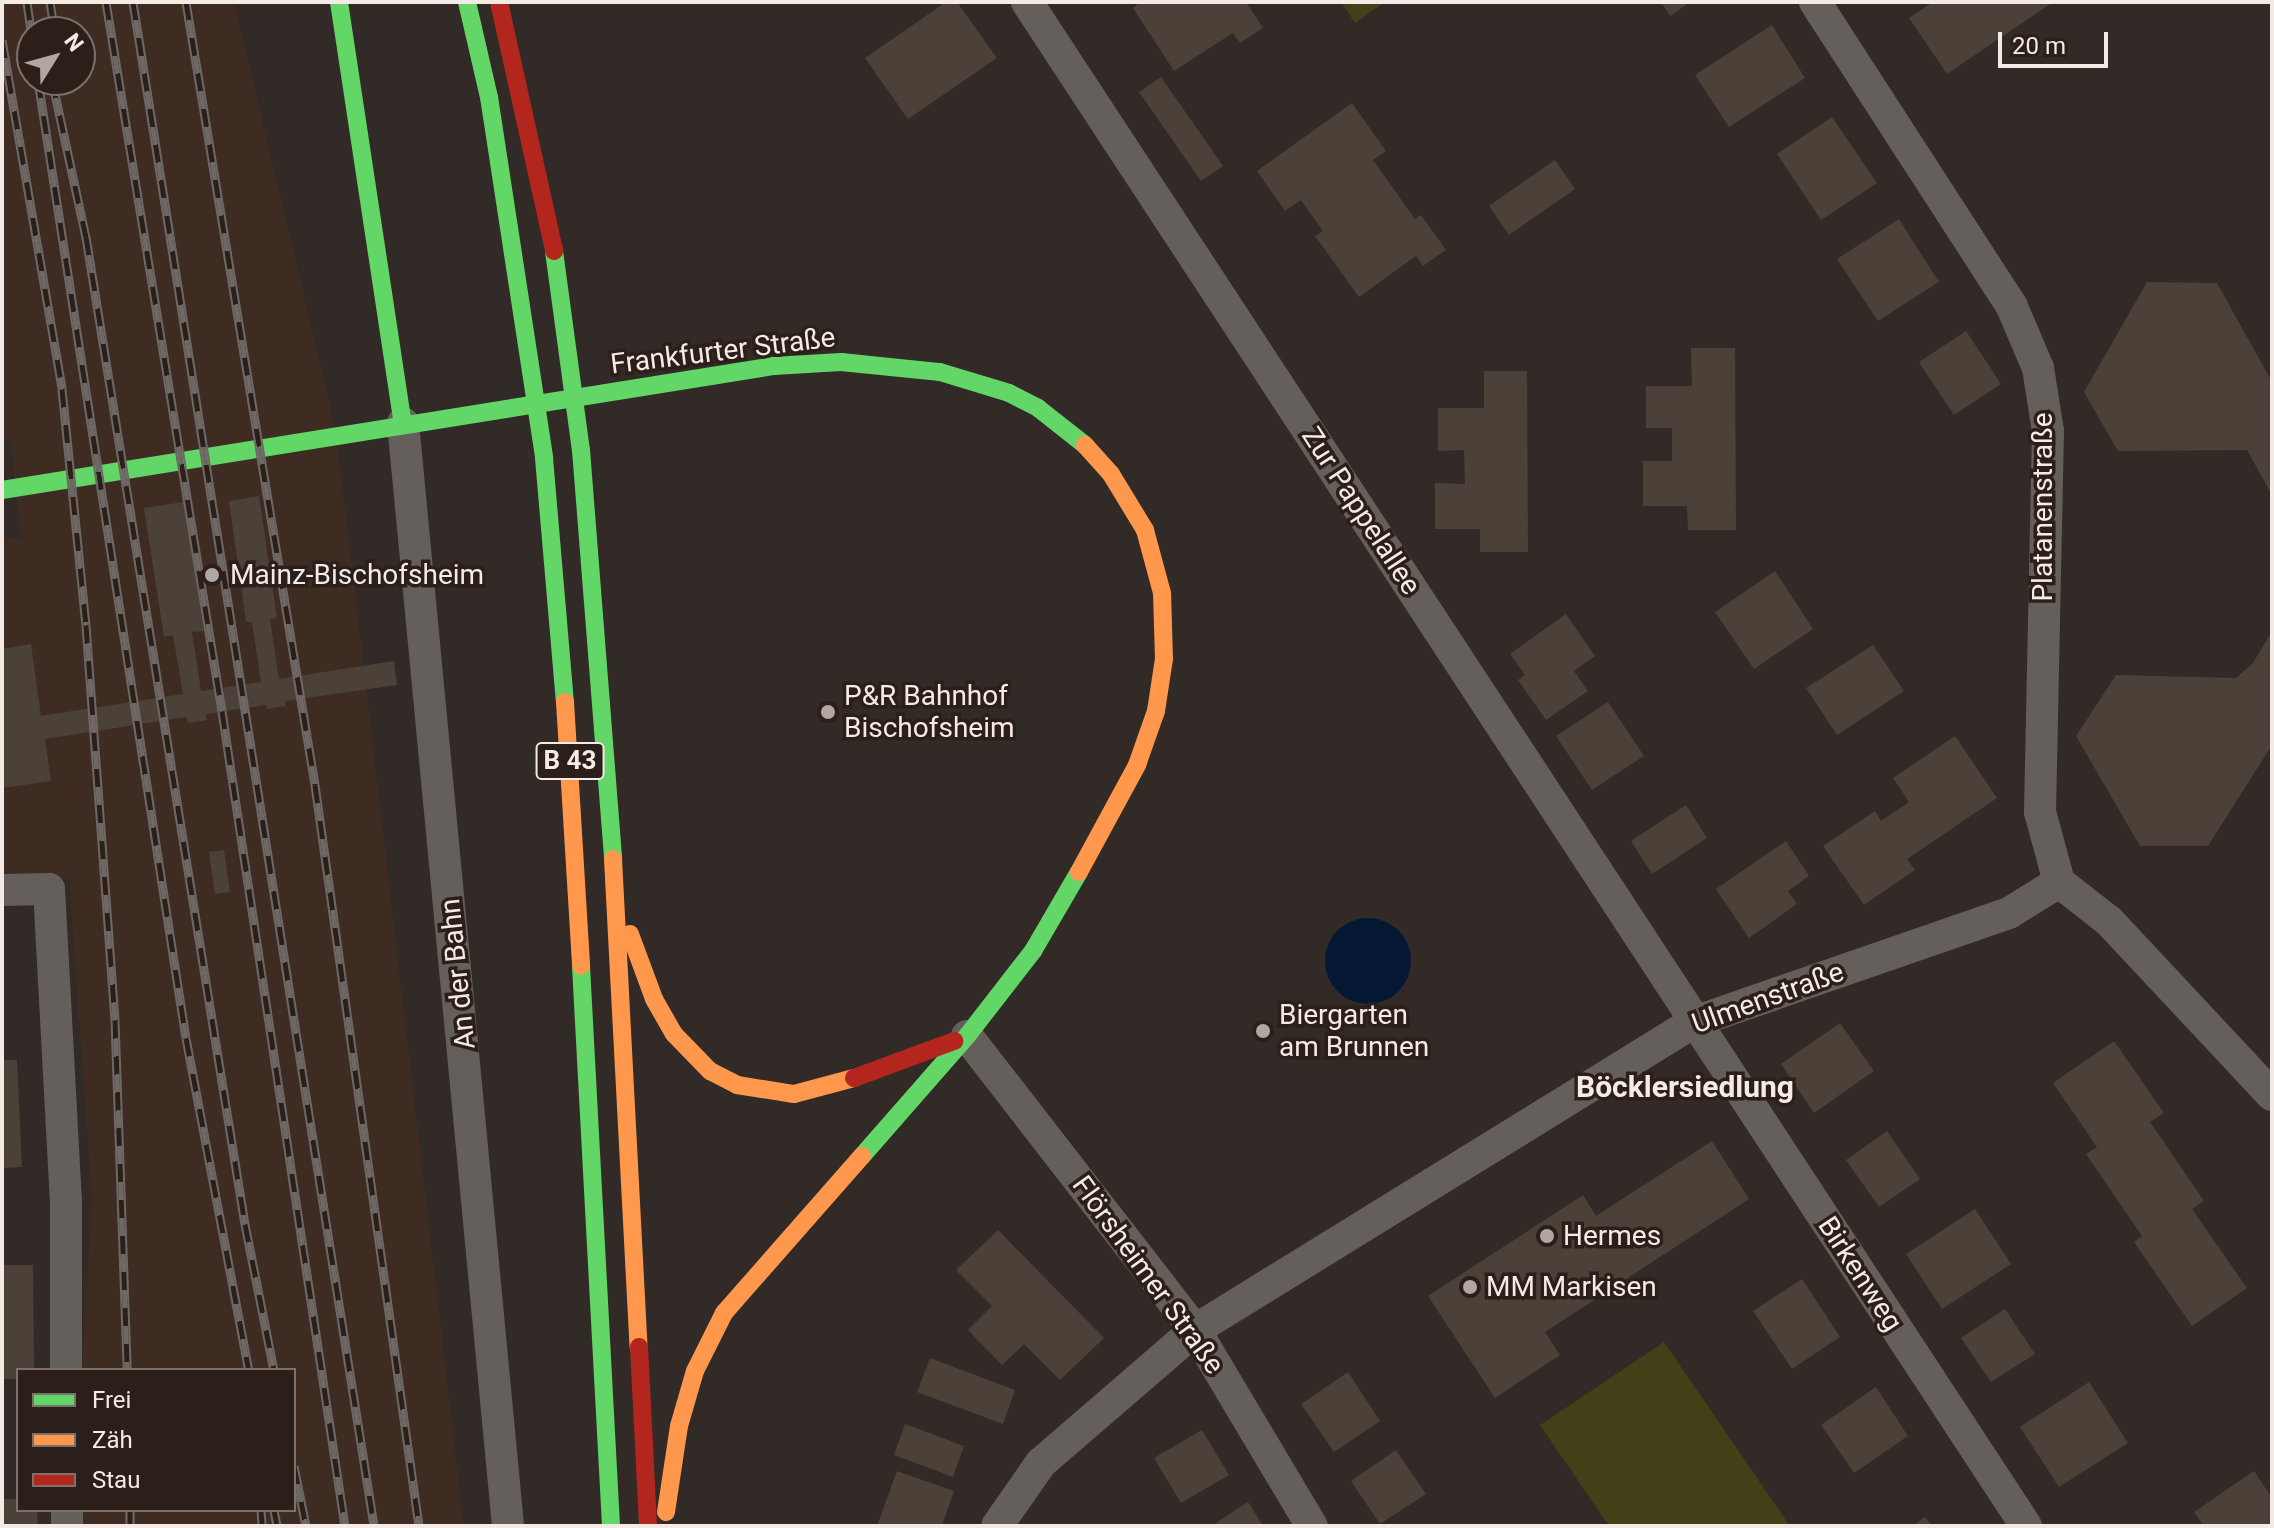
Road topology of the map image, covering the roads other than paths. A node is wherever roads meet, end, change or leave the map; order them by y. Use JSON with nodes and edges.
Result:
{"nodes":[{"id":1,"x":339,"y":2,"type":"edge"},
{"id":2,"x":467,"y":2,"type":"edge"},
{"id":3,"x":499,"y":2,"type":"edge"},
{"id":4,"x":1027,"y":2,"type":"edge"},
{"id":5,"x":1815,"y":2,"type":"edge"},
{"id":6,"x":403,"y":423,"type":"junction"},
{"id":7,"x":9,"y":489,"type":"edge"},
{"id":8,"x":611,"y":825,"type":"junction"},
{"id":9,"x":2059,"y":882,"type":"junction"},
{"id":10,"x":2,"y":890,"type":"edge"},
{"id":11,"x":1694,"y":1022,"type":"junction"},
{"id":12,"x":967,"y":1036,"type":"junction"},
{"id":13,"x":2272,"y":1095,"type":"edge"},
{"id":14,"x":1195,"y":1330,"type":"junction"},
{"id":15,"x":66,"y":1368,"type":"edge"},
{"id":16,"x":508,"y":1526,"type":"edge"},
{"id":17,"x":611,"y":1526,"type":"edge"},
{"id":18,"x":648,"y":1526,"type":"edge"},
{"id":19,"x":664,"y":1526,"type":"edge"},
{"id":20,"x":997,"y":1526,"type":"edge"},
{"id":21,"x":1312,"y":1526,"type":"edge"},
{"id":22,"x":2026,"y":1526,"type":"edge"}],
"edges":[{"from":1,"to":6,"type":"main road"},
{"from":2,"to":17,"type":"main road","number":"B 43"},
{"from":3,"to":8,"type":"main road","number":"B 43"},
{"from":4,"to":11,"type":"street","name":"Zur Pappelallee"},
{"from":5,"to":9,"type":"street","name":"Platanenstraße"},
{"from":6,"to":7,"type":"main road","name":"Frankfurter Straße"},
{"from":6,"to":12,"type":"main road","name":"Frankfurter Straße"},
{"from":6,"to":16,"type":"street","name":"An der Bahn"},
{"from":8,"to":12,"type":"main road"},
{"from":8,"to":18,"type":"main road","number":"B 43"},
{"from":9,"to":11,"type":"street","name":"Ulmenstraße"},
{"from":9,"to":13,"type":"street"},
{"from":10,"to":15,"type":"street"},
{"from":11,"to":14,"type":"street","name":"Ulmenstraße"},
{"from":11,"to":22,"type":"street","name":"Birkenweg"},
{"from":12,"to":14,"type":"street","name":"Flörsheimer Straße"},
{"from":12,"to":19,"type":"main road","name":"Frankfurter Straße"},
{"from":14,"to":20,"type":"street","name":"Ulmenstraße"},
{"from":14,"to":21,"type":"street","name":"Flörsheimer Straße"}]}
